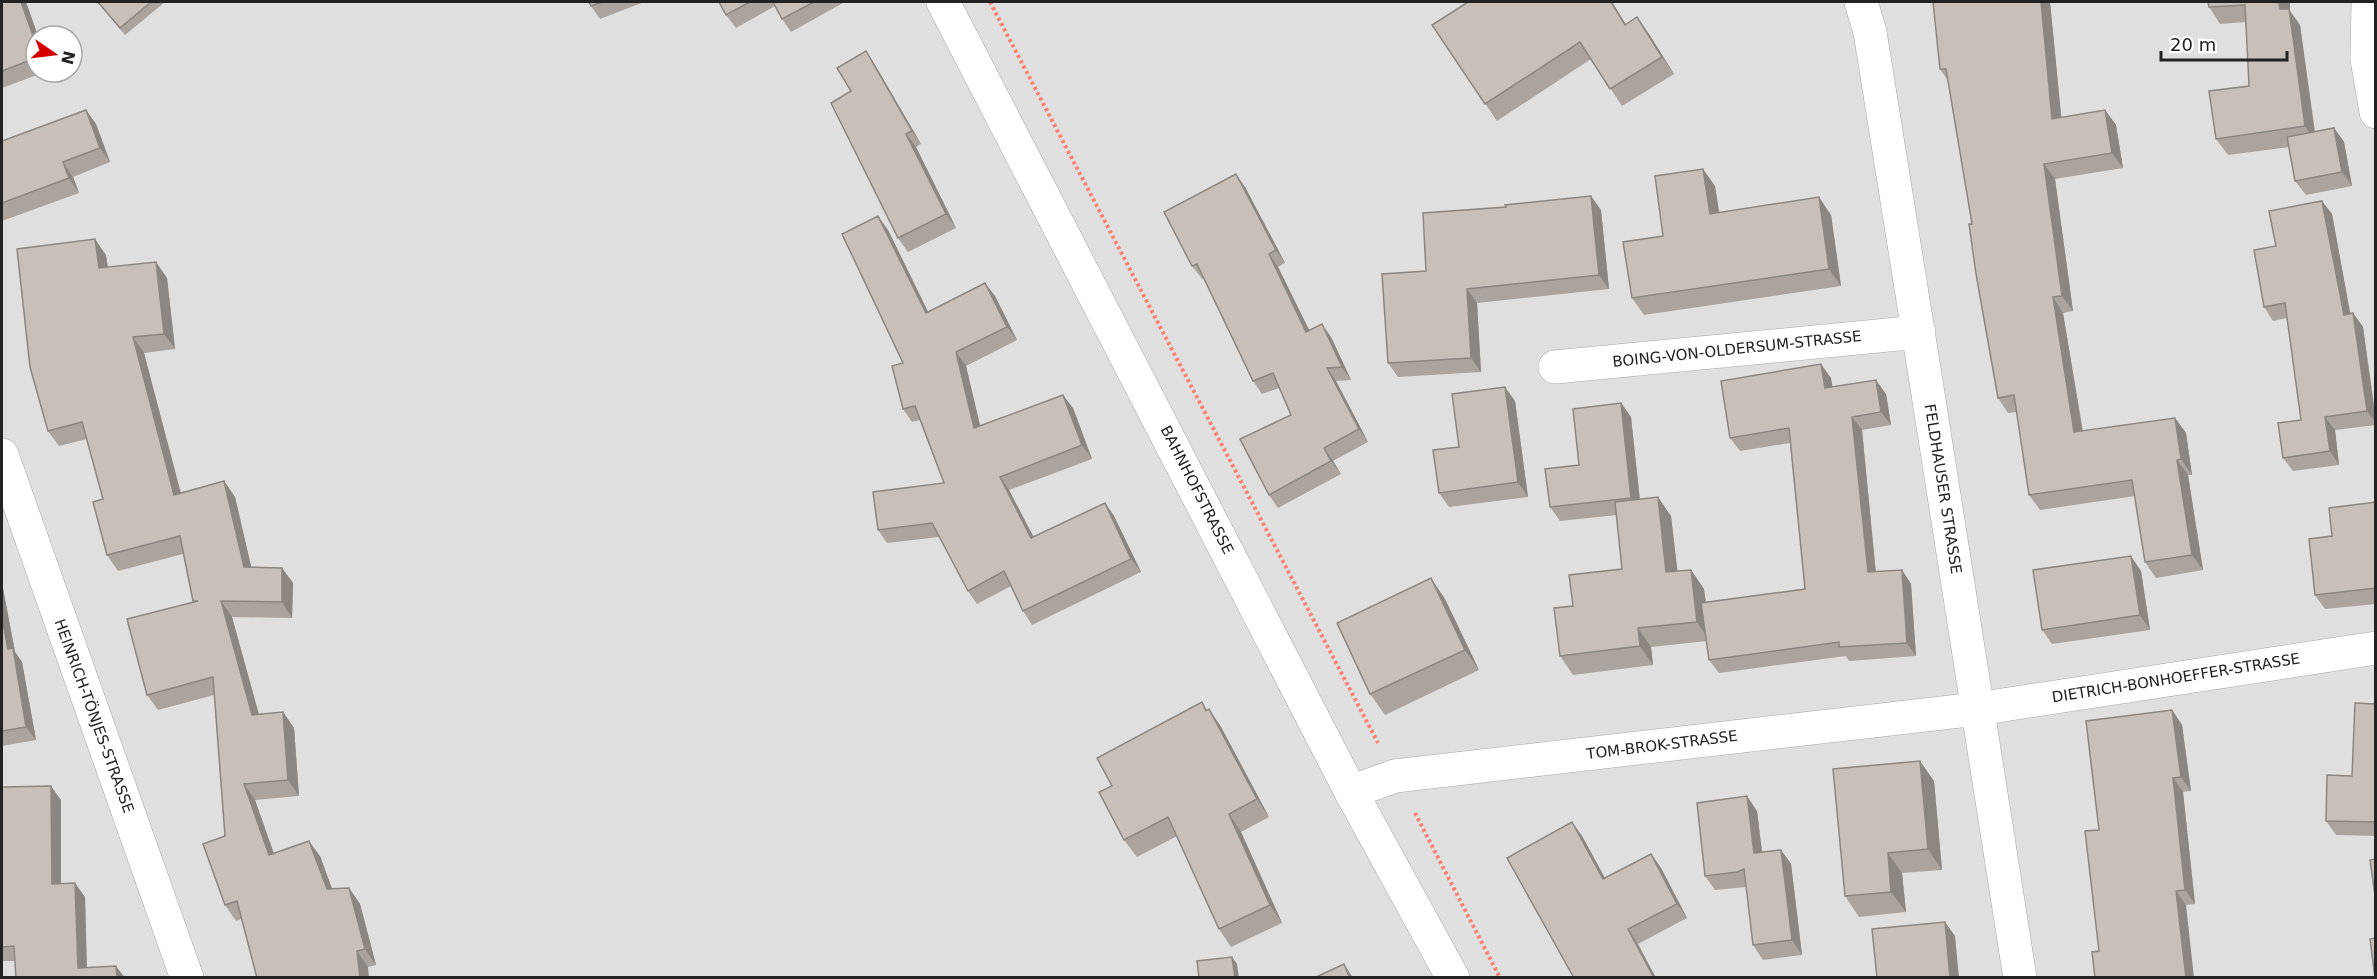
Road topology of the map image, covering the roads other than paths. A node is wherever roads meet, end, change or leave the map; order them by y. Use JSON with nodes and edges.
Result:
{"nodes":[{"id":1,"x":943,"y":2,"type":"edge"},
{"id":2,"x":1861,"y":2,"type":"edge"},
{"id":3,"x":2368,"y":2,"type":"edge"},
{"id":4,"x":2376,"y":112,"type":"edge"},
{"id":5,"x":1919,"y":332,"type":"junction"},
{"id":6,"x":1555,"y":367,"type":"dead end"},
{"id":7,"x":2,"y":455,"type":"edge"},
{"id":8,"x":2376,"y":648,"type":"edge"},
{"id":9,"x":1977,"y":709,"type":"junction"},
{"id":10,"x":1351,"y":792,"type":"junction"},
{"id":11,"x":187,"y":978,"type":"edge"},
{"id":12,"x":1453,"y":978,"type":"edge"},
{"id":13,"x":2020,"y":978,"type":"edge"}],
"edges":[{"from":1,"to":10,"type":"street","name":"BAHNHOFSTRASSE"},
{"from":2,"to":5,"type":"street","name":"FELDHAUSER STRASSE"},
{"from":3,"to":4,"type":"street"},
{"from":5,"to":6,"type":"street","name":"BOING-VON-OLDERSUM-STRASSE"},
{"from":5,"to":9,"type":"street","name":"FELDHAUSER STRASSE"},
{"from":7,"to":11,"type":"street","name":"HEINRICH-TÖNJES-STRASSE"},
{"from":8,"to":9,"type":"street","name":"DIETRICH-BONHOEFFER-STRASSE"},
{"from":9,"to":10,"type":"street","name":"TOM-BROK-STRASSE"},
{"from":9,"to":13,"type":"street","name":"FELDHAUSER STRASSE"},
{"from":10,"to":12,"type":"street","name":"BAHNHOFSTRASSE"}]}
